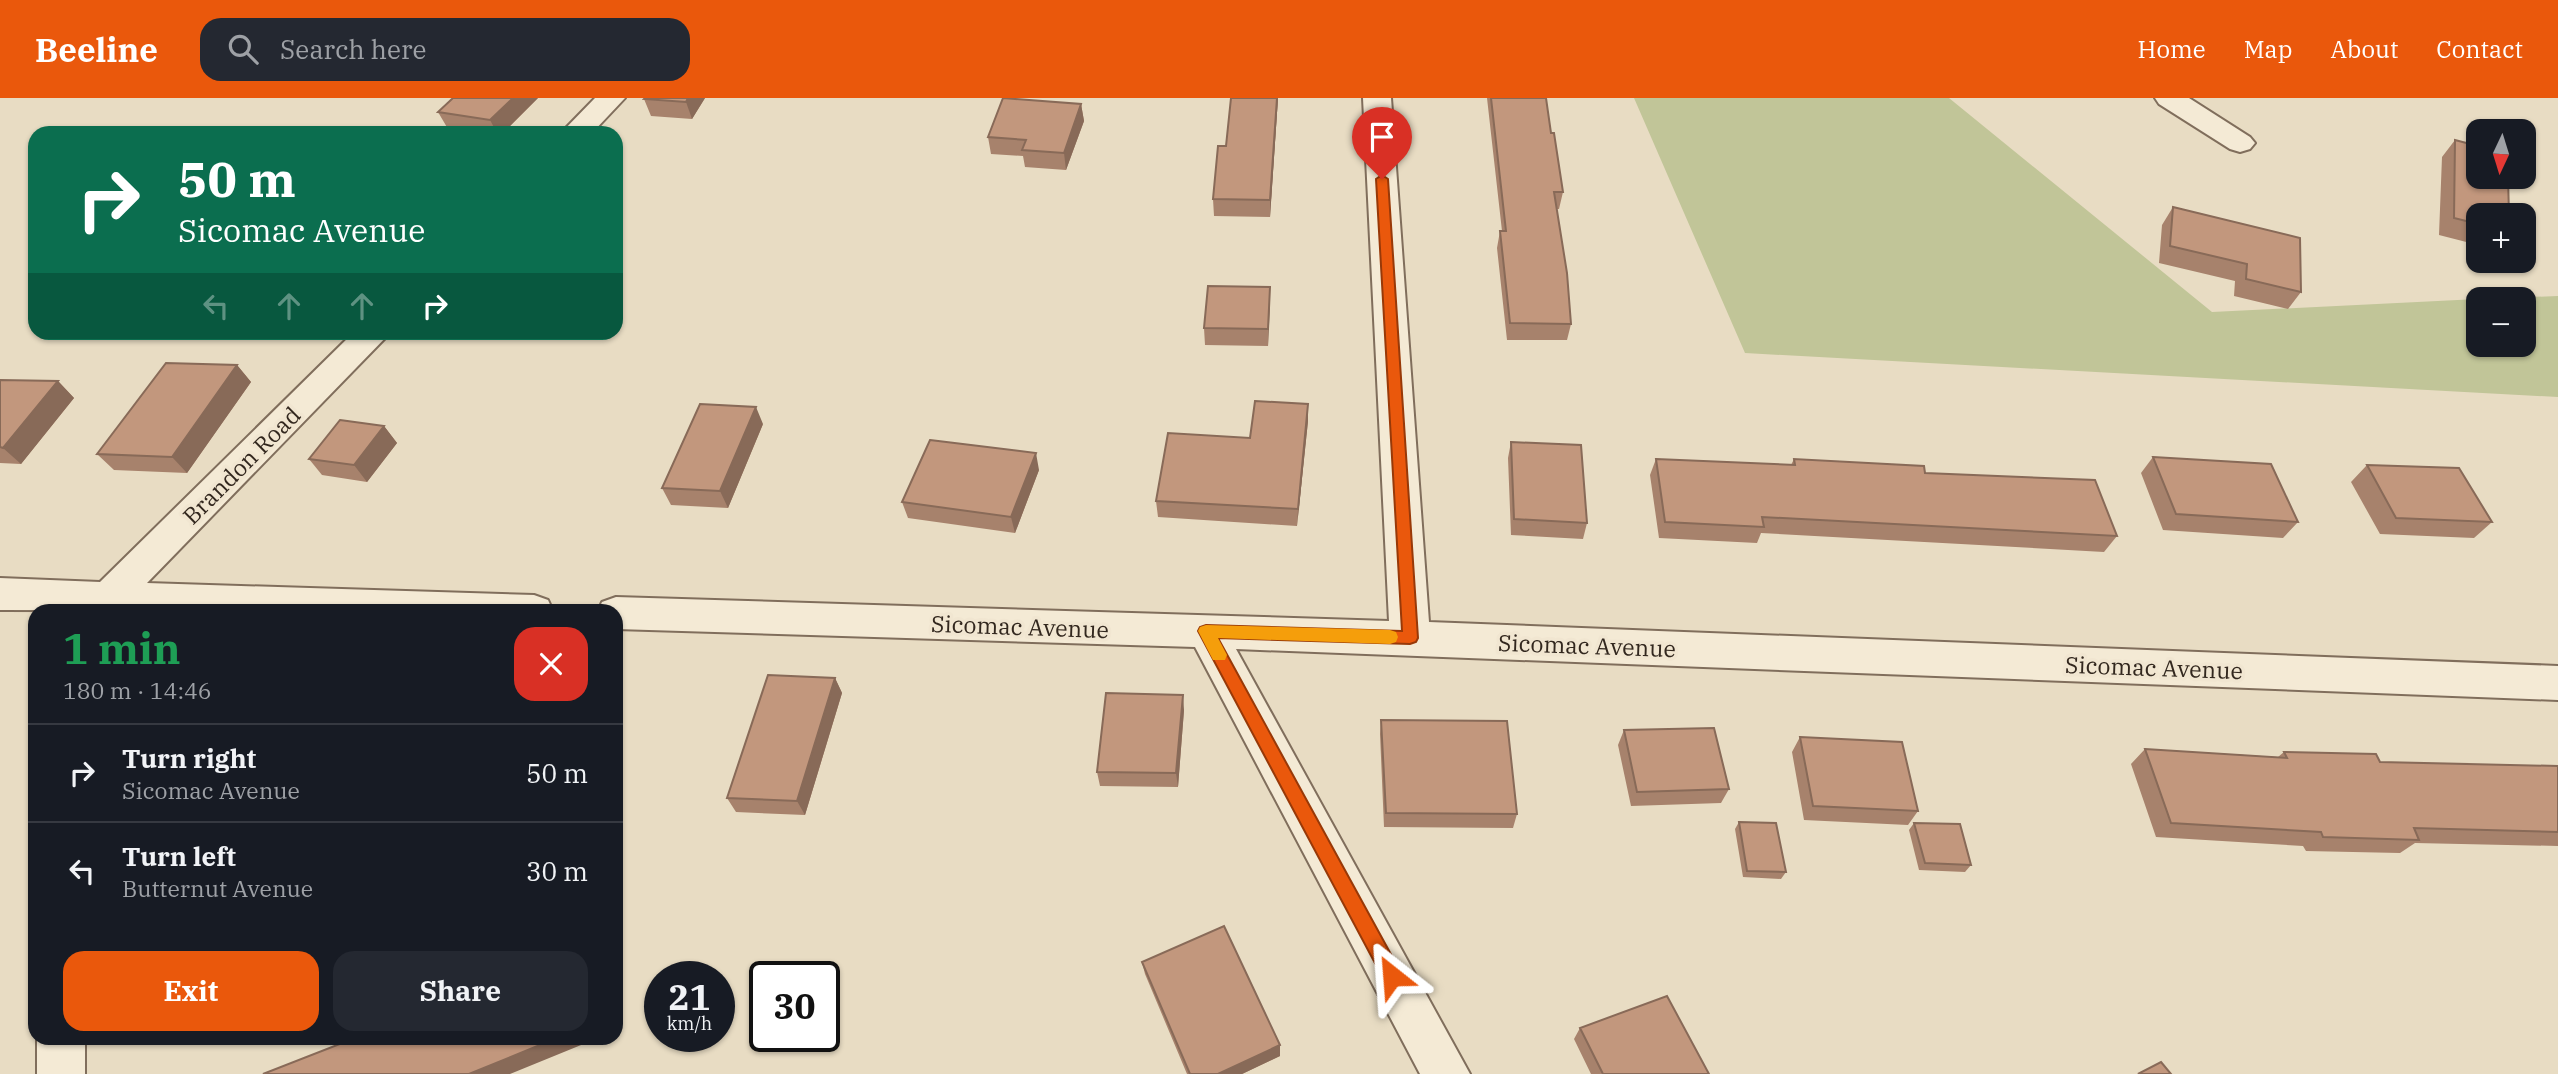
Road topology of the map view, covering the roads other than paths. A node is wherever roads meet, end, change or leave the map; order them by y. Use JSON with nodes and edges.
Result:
{"nodes":[{"id":1,"x":611,"y":98,"type":"edge"},
{"id":2,"x":1377,"y":98,"type":"edge"},
{"id":3,"x":2169,"y":98,"type":"edge"},
{"id":4,"x":583,"y":126,"type":"edge"},
{"id":5,"x":2240,"y":144,"type":"dead end"},
{"id":6,"x":367,"y":340,"type":"edge"},
{"id":7,"x":0,"y":594,"type":"edge"},
{"id":8,"x":108,"y":598,"type":"junction"},
{"id":9,"x":63,"y":604,"type":"edge"},
{"id":10,"x":305,"y":604,"type":"edge"},
{"id":11,"x":623,"y":613,"type":"edge"},
{"id":12,"x":1206,"y":631,"type":"junction"},
{"id":13,"x":1410,"y":638,"type":"junction"},
{"id":14,"x":2558,"y":683,"type":"edge"},
{"id":15,"x":61,"y":1045,"type":"edge"},
{"id":16,"x":61,"y":1074,"type":"edge"},
{"id":17,"x":1446,"y":1074,"type":"edge"}],
"edges":[{"from":1,"to":4,"type":"street"},
{"from":2,"to":13,"type":"street"},
{"from":3,"to":5,"type":"street"},
{"from":6,"to":8,"type":"street","name":"Brandon Road"},
{"from":7,"to":9,"type":"street"},
{"from":8,"to":9,"type":"street"},
{"from":8,"to":10,"type":"street"},
{"from":11,"to":12,"type":"street","name":"Sicomac Avenue"},
{"from":12,"to":13,"type":"street","name":"Sicomac Avenue"},
{"from":12,"to":17,"type":"street"},
{"from":13,"to":14,"type":"street","name":"Sicomac Avenue"},
{"from":15,"to":16,"type":"street"}]}
